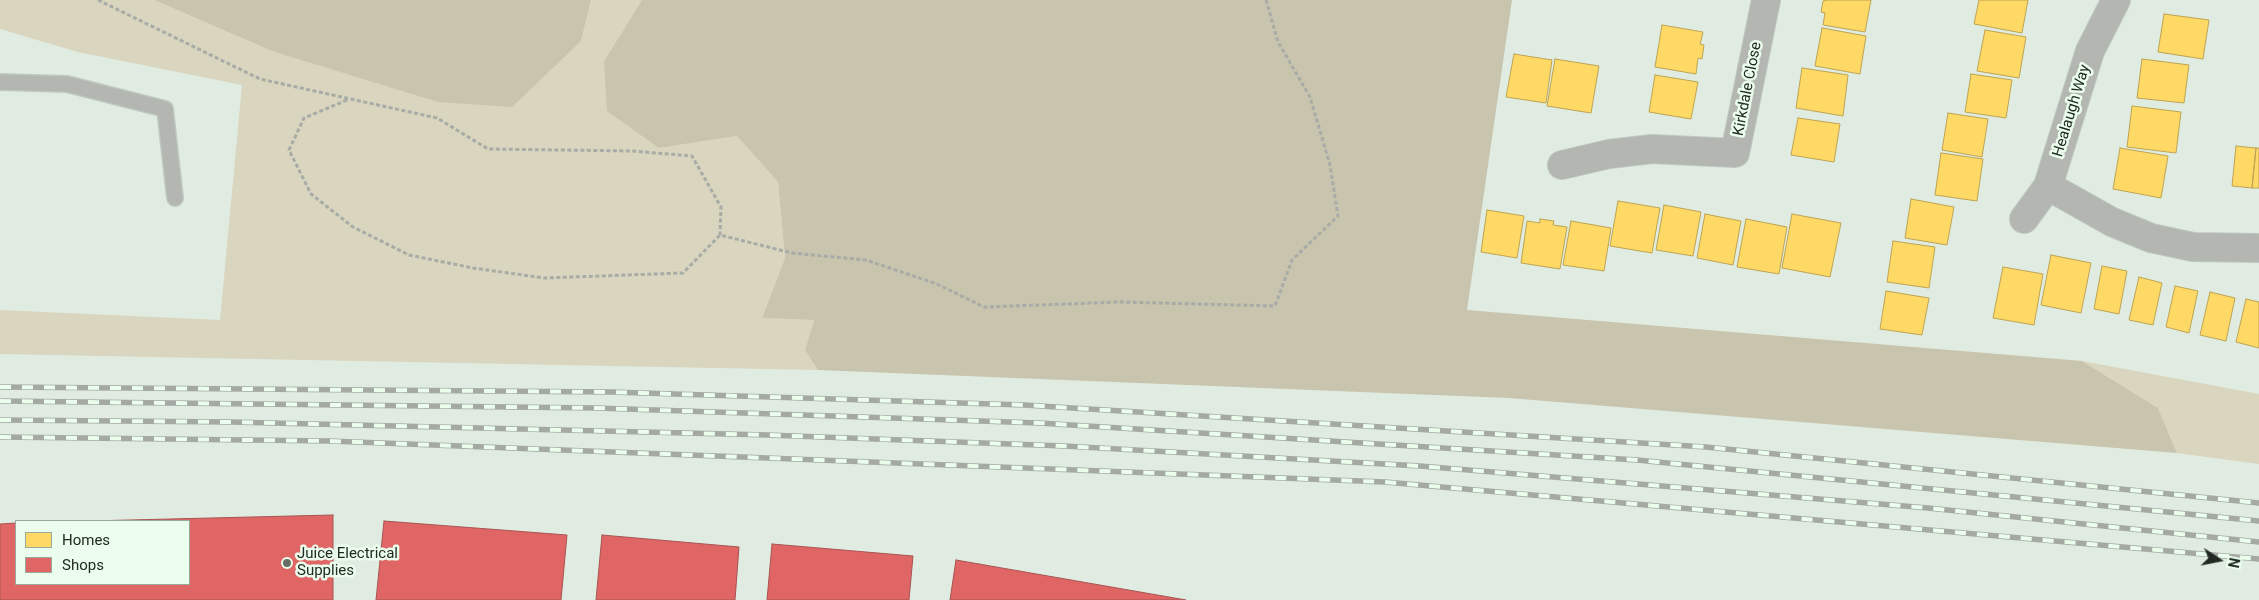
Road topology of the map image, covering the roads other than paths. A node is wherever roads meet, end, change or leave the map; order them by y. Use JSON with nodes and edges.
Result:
{"nodes":[{"id":1,"x":1766,"y":0,"type":"edge"},
{"id":2,"x":2116,"y":0,"type":"edge"},
{"id":3,"x":0,"y":82,"type":"edge"},
{"id":4,"x":1562,"y":165,"type":"dead end"},
{"id":5,"x":2048,"y":186,"type":"junction"},
{"id":6,"x":175,"y":198,"type":"dead end"},
{"id":7,"x":2024,"y":219,"type":"dead end"},
{"id":8,"x":2259,"y":248,"type":"edge"}],
"edges":[{"from":1,"to":4,"type":"street","name":"Kirkdale Close"},
{"from":2,"to":5,"type":"street","name":"Healaugh Way"},
{"from":3,"to":6,"type":"lane"},
{"from":5,"to":7,"type":"street","name":"Healaugh Way"},
{"from":5,"to":8,"type":"street"}]}
